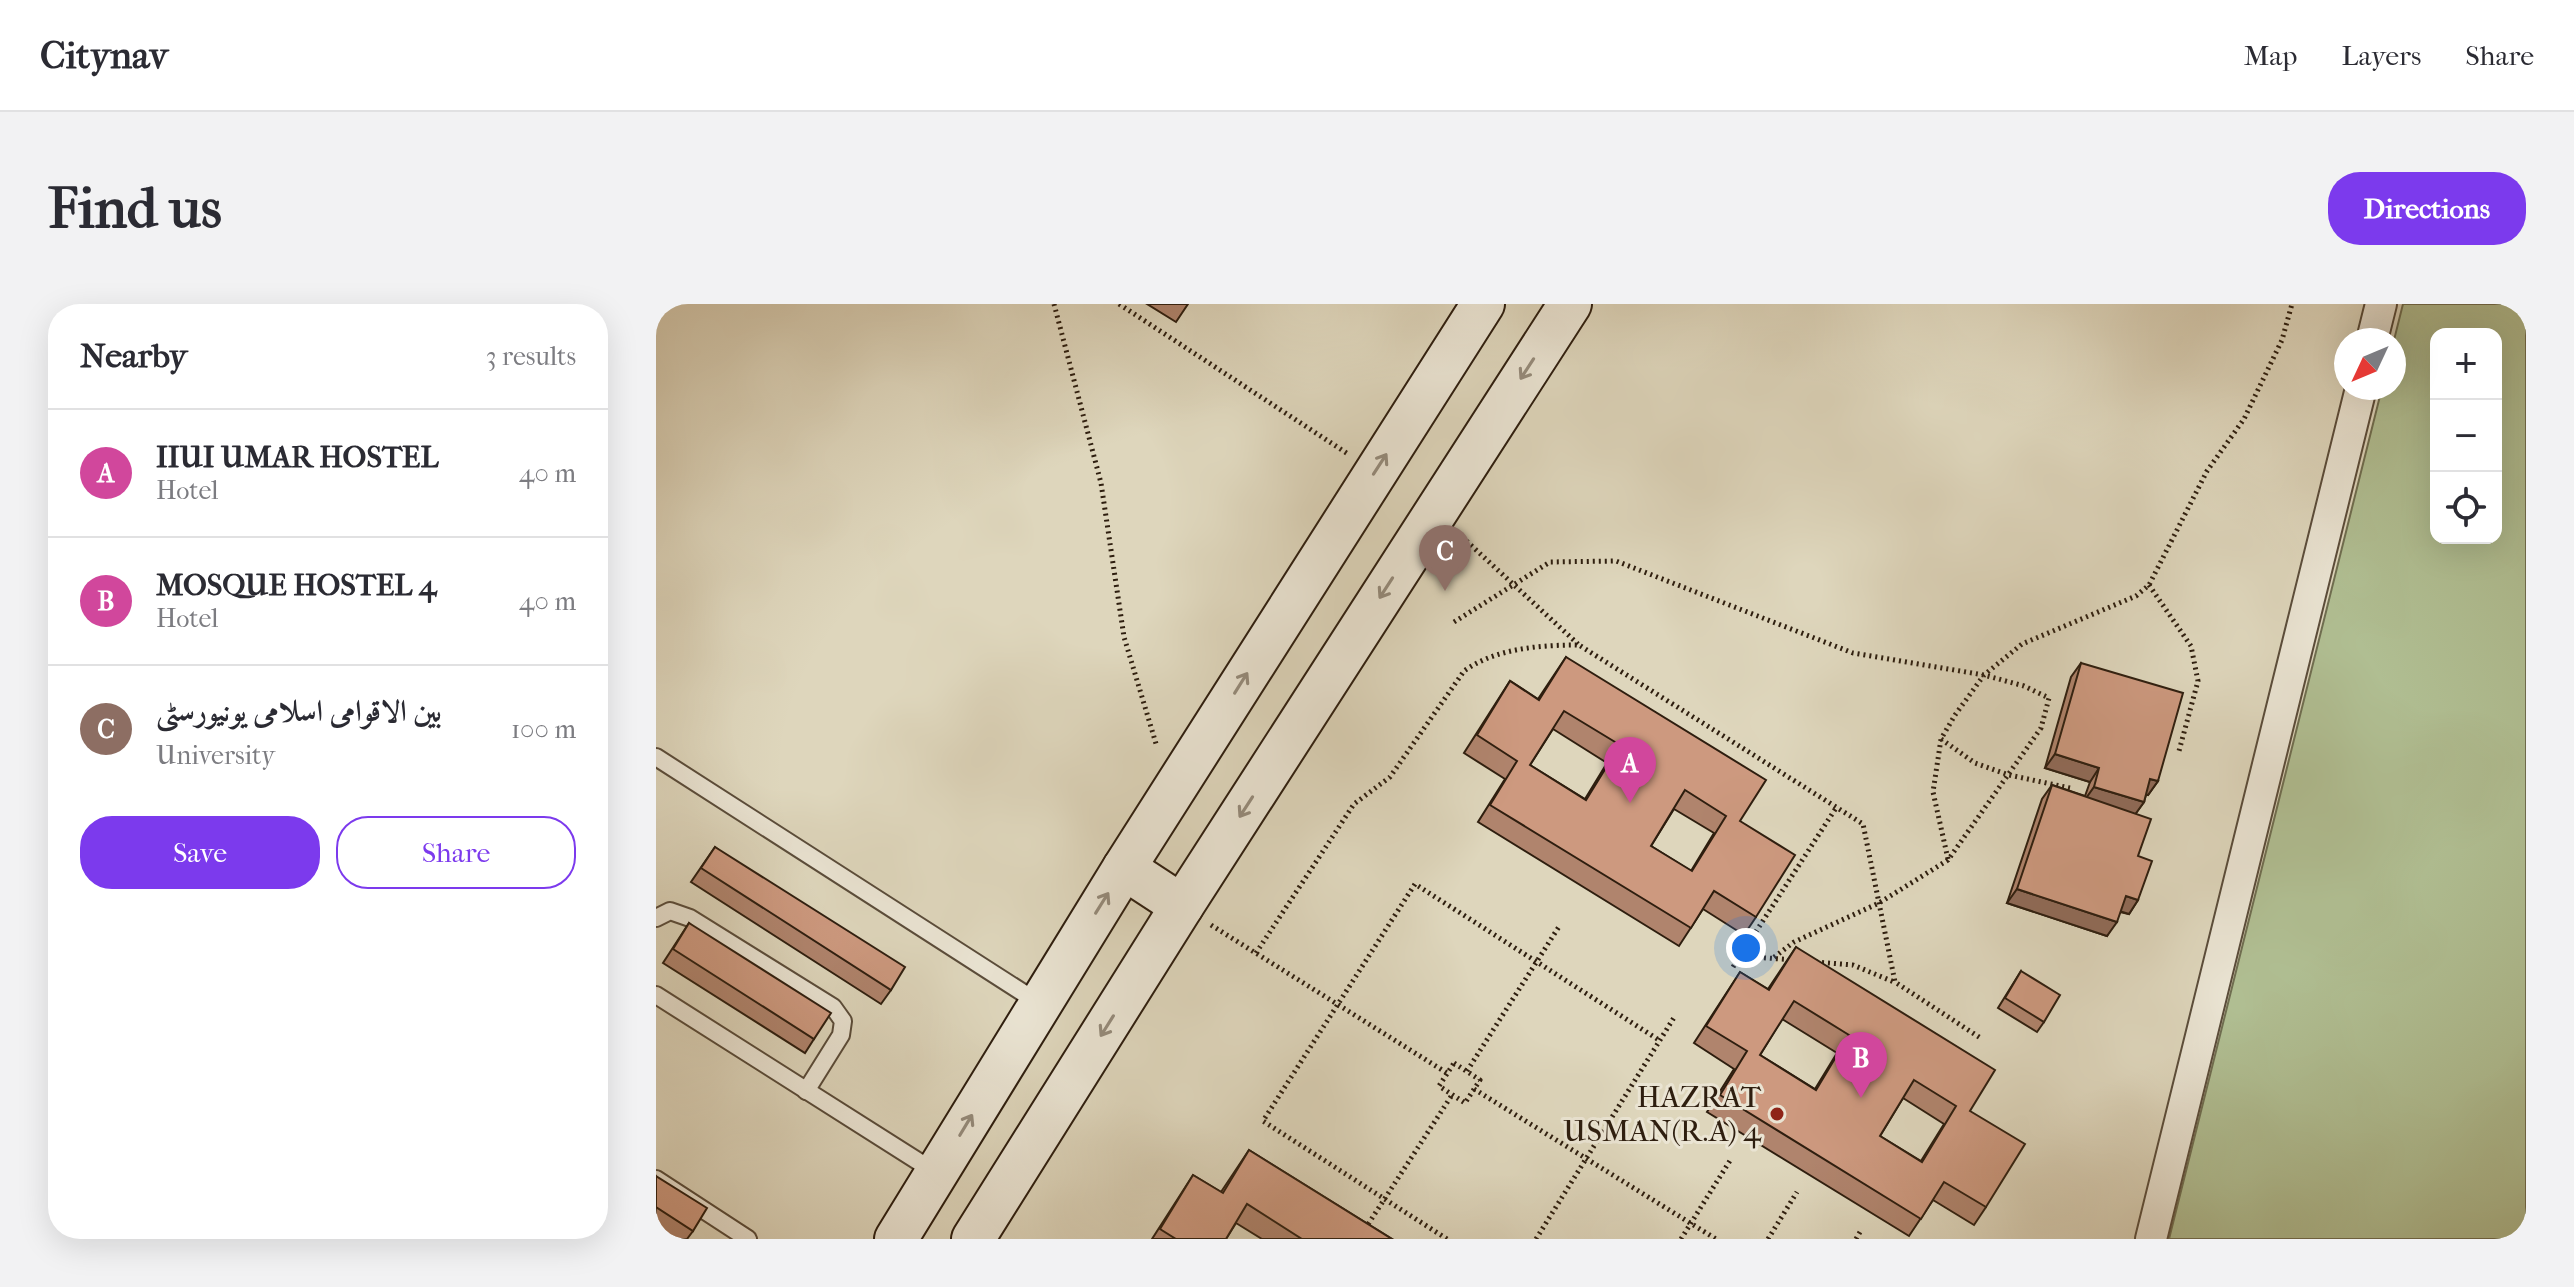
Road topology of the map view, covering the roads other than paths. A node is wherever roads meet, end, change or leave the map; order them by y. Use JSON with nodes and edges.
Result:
{"nodes":[{"id":1,"x":1483,"y":304,"type":"edge"},
{"id":2,"x":1570,"y":304,"type":"edge"},
{"id":3,"x":2381,"y":304,"type":"edge"},
{"id":4,"x":2375,"y":328,"type":"edge"},
{"id":5,"x":2358,"y":400,"type":"edge"},
{"id":6,"x":656,"y":757,"type":"edge"},
{"id":7,"x":1124,"y":868,"type":"junction"},
{"id":8,"x":1182,"y":906,"type":"junction"},
{"id":9,"x":656,"y":918,"type":"edge"},
{"id":10,"x":656,"y":995,"type":"edge"},
{"id":11,"x":1040,"y":1004,"type":"junction"},
{"id":12,"x":806,"y":1091,"type":"junction"},
{"id":13,"x":937,"y":1173,"type":"junction"},
{"id":14,"x":656,"y":1179,"type":"edge"},
{"id":15,"x":728,"y":1233,"type":"edge"},
{"id":16,"x":976,"y":1237,"type":"edge"},
{"id":17,"x":748,"y":1239,"type":"edge"},
{"id":18,"x":896,"y":1239,"type":"edge"},
{"id":19,"x":2151,"y":1239,"type":"edge"}],
"edges":[{"from":7,"to":1,"type":"street","one_way":true},
{"from":2,"to":8,"type":"street","one_way":true},
{"from":3,"to":4,"type":"street"},
{"from":5,"to":19,"type":"street"},
{"from":6,"to":11,"type":"lane"},
{"from":7,"to":8,"type":"street"},
{"from":11,"to":7,"type":"street","one_way":true},
{"from":8,"to":16,"type":"street","one_way":true},
{"from":9,"to":12,"type":"lane"},
{"from":10,"to":12,"type":"lane"},
{"from":13,"to":11,"type":"street","one_way":true},
{"from":12,"to":13,"type":"lane"},
{"from":13,"to":18,"type":"street"},
{"from":14,"to":15,"type":"lane"},
{"from":15,"to":17,"type":"lane"}]}
